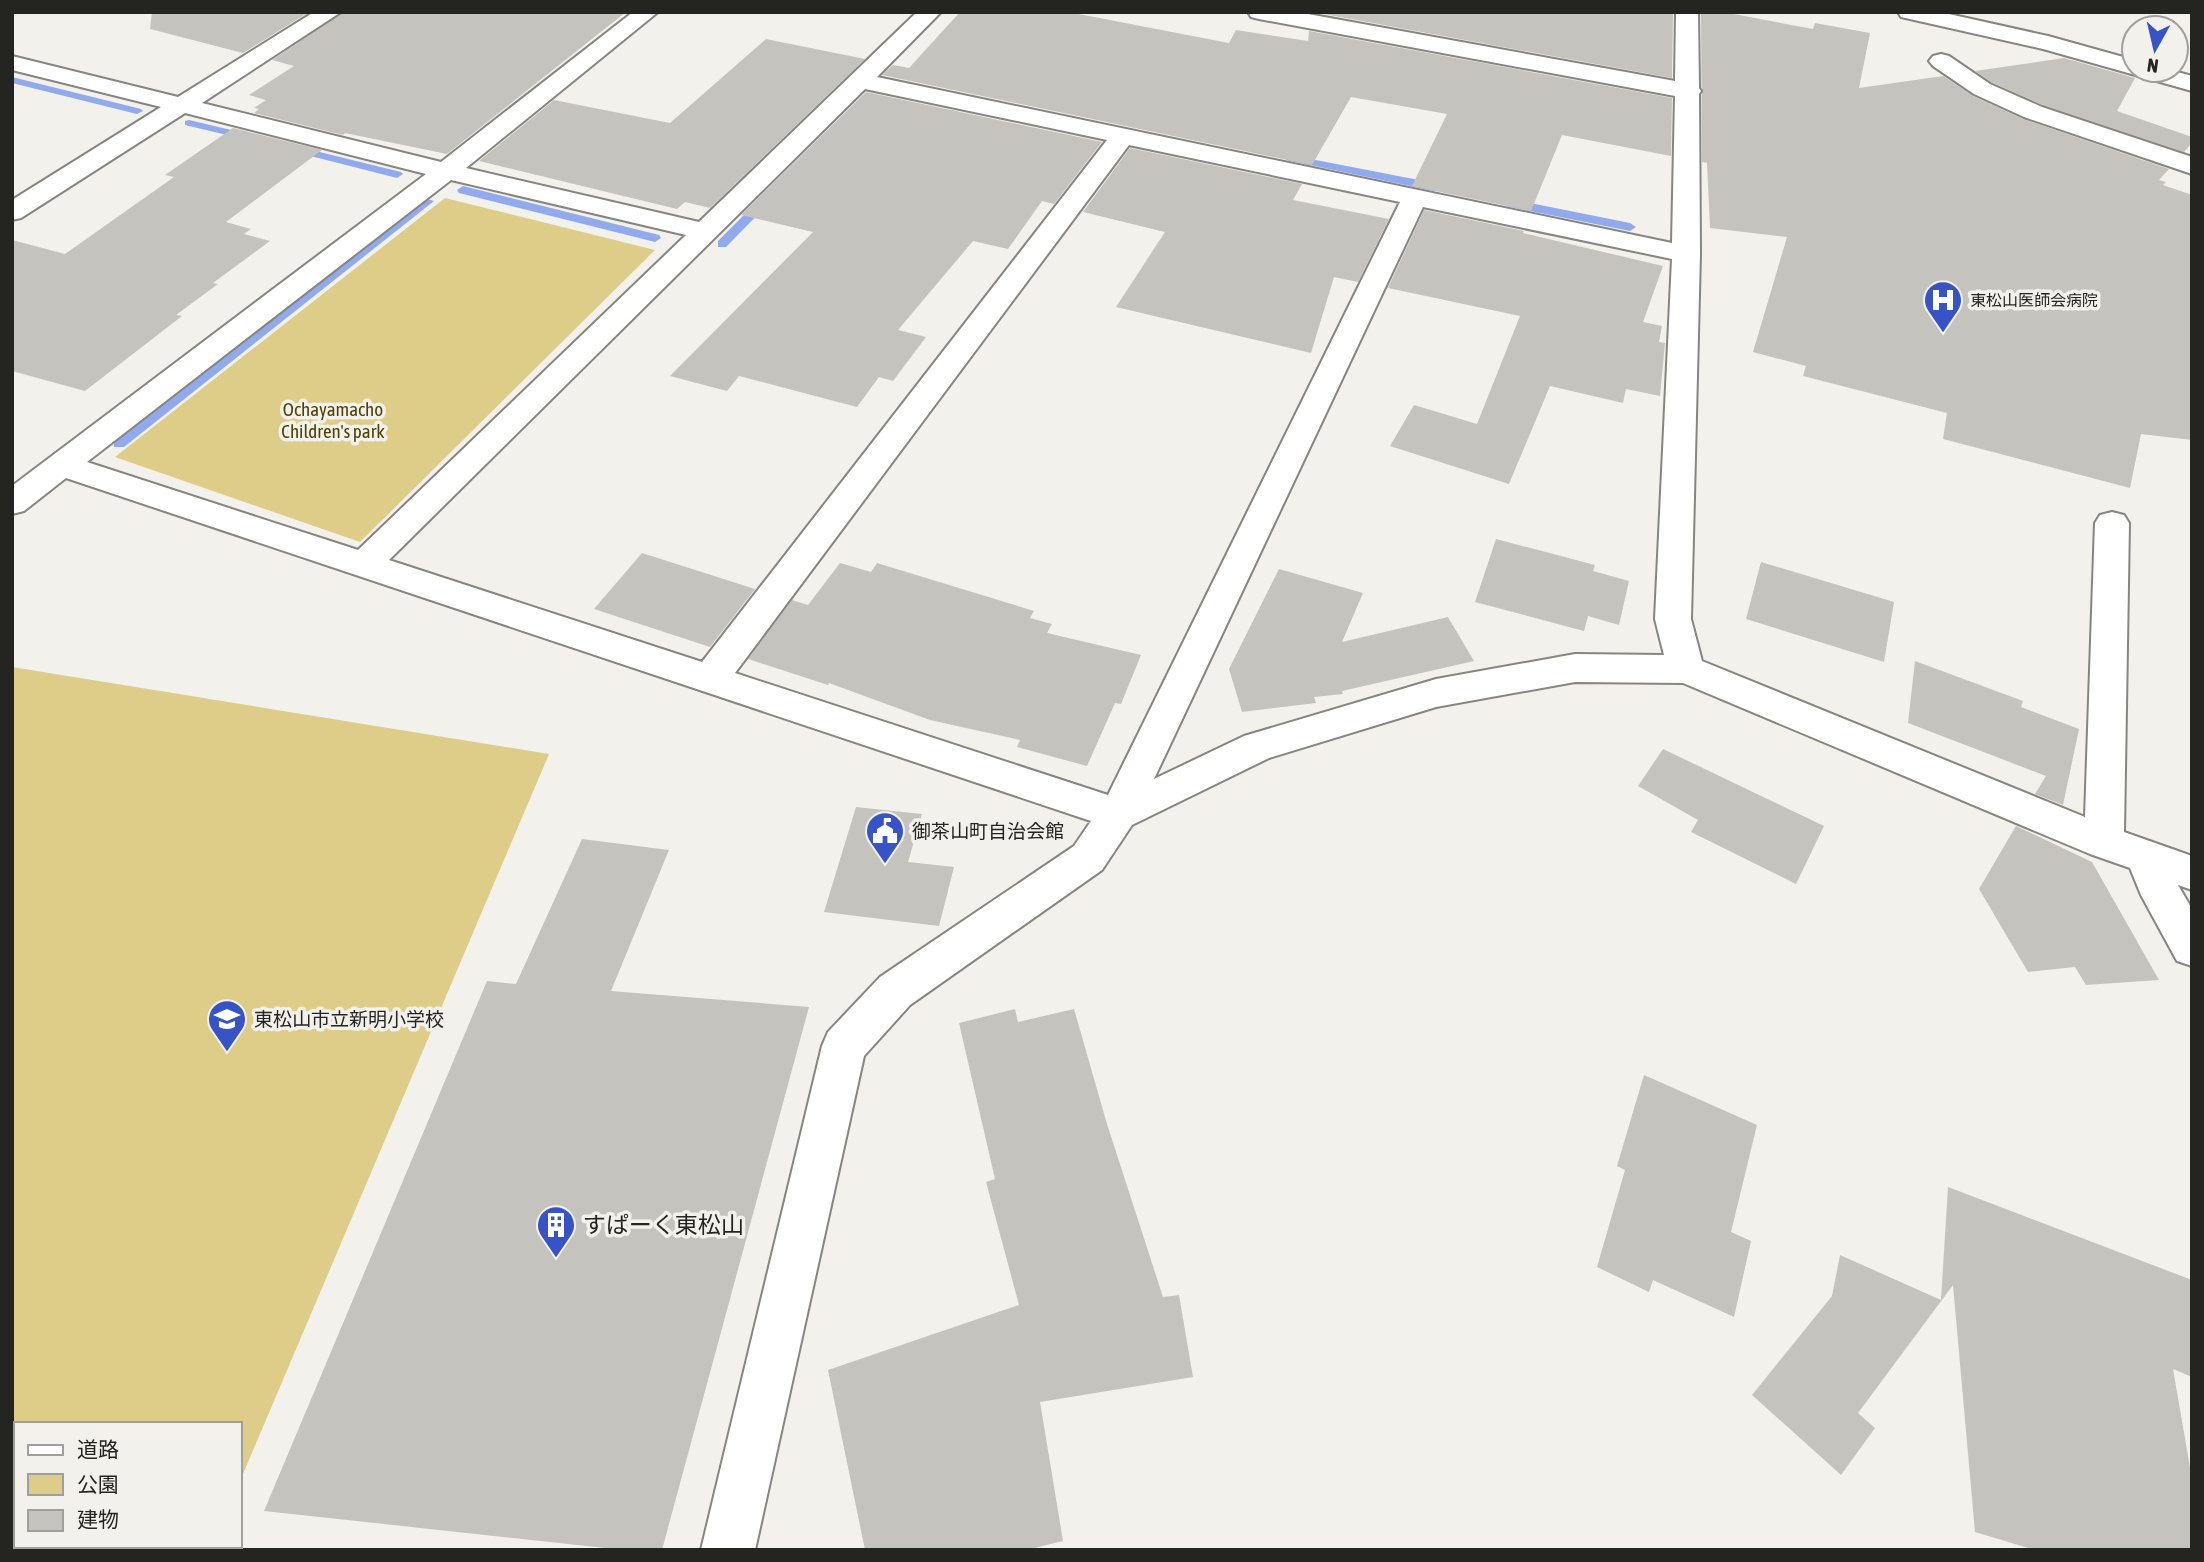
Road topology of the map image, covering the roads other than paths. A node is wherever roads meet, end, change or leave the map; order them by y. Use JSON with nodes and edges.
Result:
{"nodes":[{"id":1,"x":330,"y":12,"type":"edge"},
{"id":2,"x":647,"y":12,"type":"edge"},
{"id":3,"x":930,"y":12,"type":"edge"},
{"id":4,"x":1259,"y":12,"type":"edge"},
{"id":5,"x":1687,"y":12,"type":"edge"},
{"id":6,"x":1909,"y":12,"type":"edge"},
{"id":7,"x":1941,"y":61,"type":"dead end"},
{"id":8,"x":12,"y":63,"type":"edge"},
{"id":9,"x":2120,"y":63,"type":"edge"},
{"id":10,"x":860,"y":81,"type":"junction"},
{"id":11,"x":1689,"y":91,"type":"junction"},
{"id":12,"x":185,"y":104,"type":"junction"},
{"id":13,"x":1123,"y":136,"type":"junction"},
{"id":14,"x":2192,"y":166,"type":"edge"},
{"id":15,"x":446,"y":171,"type":"junction"},
{"id":16,"x":1415,"y":197,"type":"junction"},
{"id":17,"x":12,"y":212,"type":"edge"},
{"id":18,"x":706,"y":232,"type":"junction"},
{"id":19,"x":1686,"y":254,"type":"junction"},
{"id":20,"x":62,"y":465,"type":"junction"},
{"id":21,"x":12,"y":503,"type":"edge"},
{"id":22,"x":2112,"y":523,"type":"dead end"},
{"id":23,"x":365,"y":564,"type":"junction"},
{"id":24,"x":1686,"y":669,"type":"junction"},
{"id":25,"x":710,"y":679,"type":"junction"},
{"id":26,"x":1118,"y":814,"type":"junction"},
{"id":27,"x":2104,"y":842,"type":"junction"},
{"id":28,"x":2147,"y":858,"type":"junction"},
{"id":29,"x":2192,"y":873,"type":"edge"},
{"id":30,"x":2192,"y":948,"type":"edge"},
{"id":31,"x":728,"y":1550,"type":"edge"}],
"edges":[{"from":1,"to":12,"type":"street"},
{"from":2,"to":15,"type":"street"},
{"from":3,"to":10,"type":"street"},
{"from":4,"to":11,"type":"street"},
{"from":5,"to":11,"type":"street"},
{"from":6,"to":9,"type":"street"},
{"from":7,"to":14,"type":"street"},
{"from":8,"to":12,"type":"street"},
{"from":10,"to":13,"type":"street"},
{"from":10,"to":18,"type":"street"},
{"from":11,"to":19,"type":"street"},
{"from":12,"to":15,"type":"street"},
{"from":12,"to":17,"type":"street"},
{"from":13,"to":16,"type":"street"},
{"from":13,"to":25,"type":"street"},
{"from":15,"to":18,"type":"street"},
{"from":15,"to":20,"type":"street"},
{"from":16,"to":19,"type":"street"},
{"from":16,"to":26,"type":"street"},
{"from":18,"to":23,"type":"street"},
{"from":19,"to":24,"type":"street"},
{"from":20,"to":21,"type":"street"},
{"from":20,"to":23,"type":"street"},
{"from":22,"to":27,"type":"street"},
{"from":23,"to":25,"type":"street"},
{"from":24,"to":26,"type":"street"},
{"from":24,"to":27,"type":"street"},
{"from":25,"to":26,"type":"street"},
{"from":26,"to":31,"type":"street"},
{"from":27,"to":28,"type":"street"},
{"from":28,"to":29,"type":"street"},
{"from":28,"to":30,"type":"street"}]}
